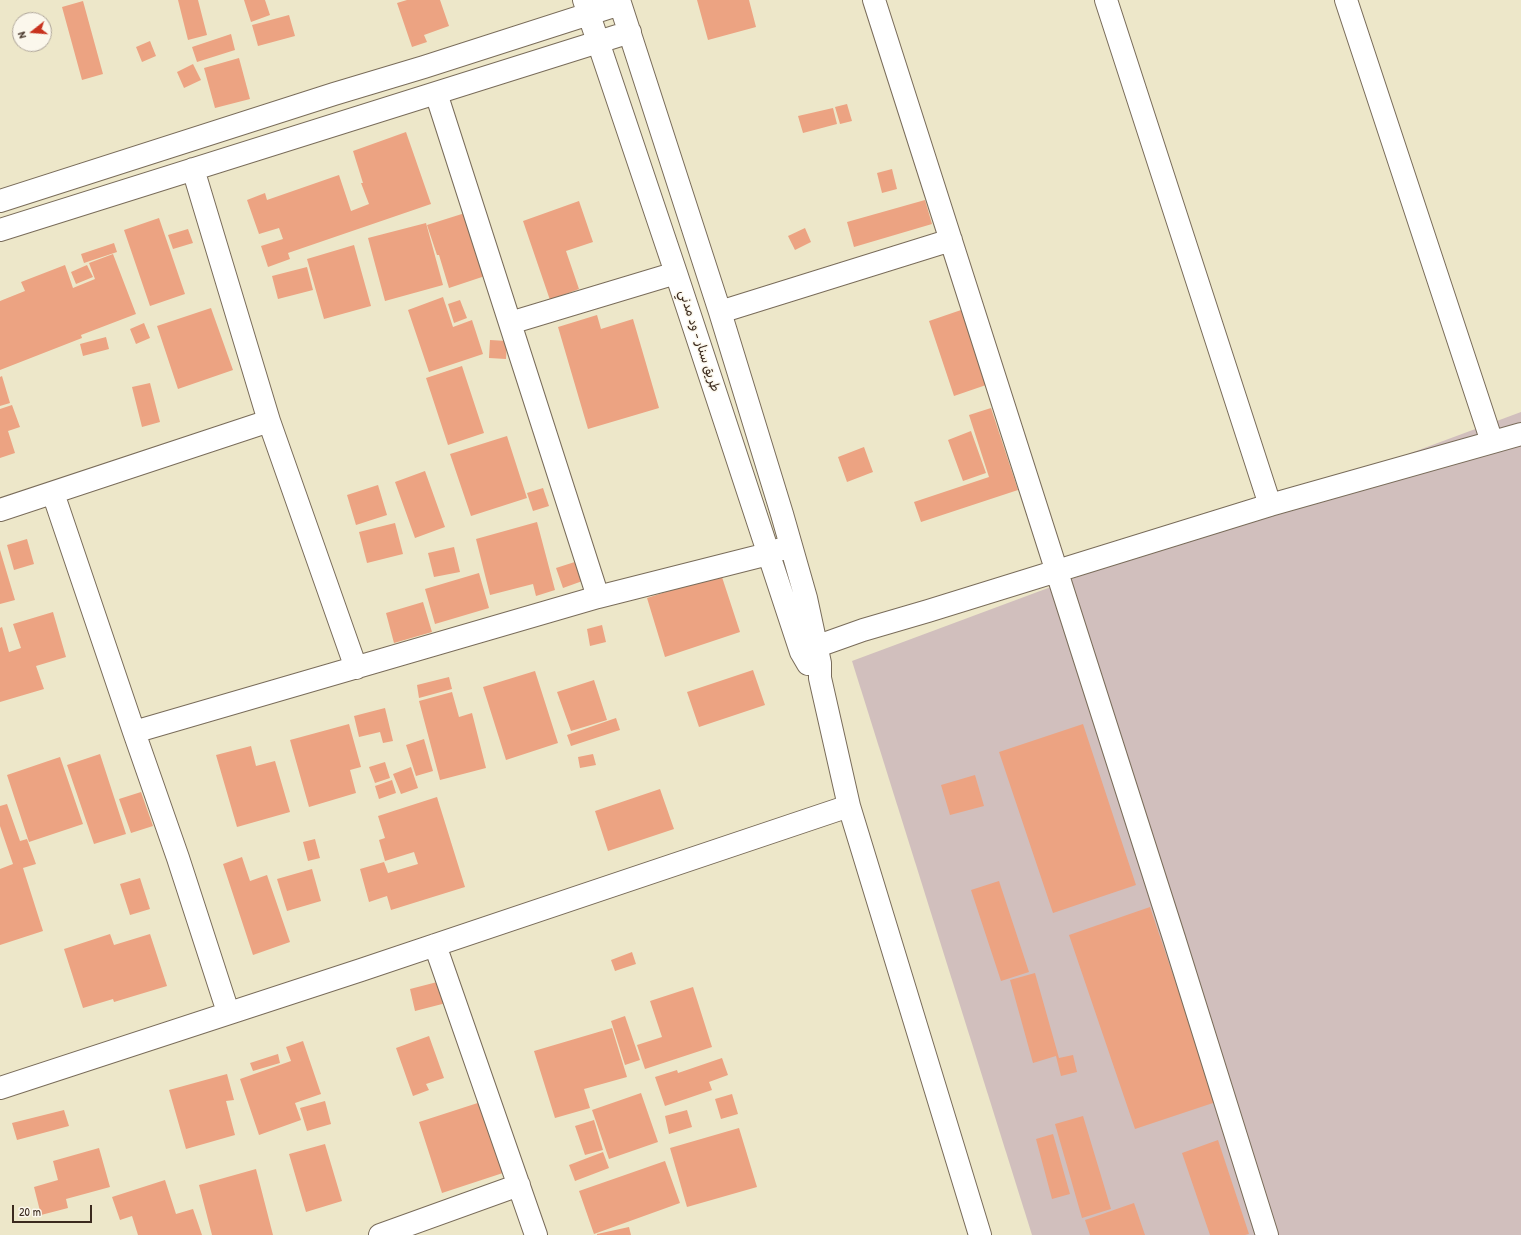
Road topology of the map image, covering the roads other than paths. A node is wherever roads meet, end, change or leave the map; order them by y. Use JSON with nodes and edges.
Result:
{"nodes":[{"id":1,"x":874,"y":0,"type":"edge"},
{"id":2,"x":1106,"y":0,"type":"edge"},
{"id":3,"x":1346,"y":0,"type":"edge"},
{"id":4,"x":620,"y":2,"type":"edge"},
{"id":5,"x":586,"y":7,"type":"edge"},
{"id":6,"x":630,"y":32,"type":"junction"},
{"id":7,"x":598,"y":41,"type":"junction"},
{"id":8,"x":436,"y":93,"type":"junction"},
{"id":9,"x":193,"y":169,"type":"junction"},
{"id":10,"x":0,"y":201,"type":"edge"},
{"id":11,"x":0,"y":230,"type":"edge"},
{"id":12,"x":951,"y":240,"type":"junction"},
{"id":13,"x":676,"y":273,"type":"junction"},
{"id":14,"x":720,"y":312,"type":"junction"},
{"id":15,"x":510,"y":323,"type":"junction"},
{"id":16,"x":269,"y":420,"type":"junction"},
{"id":17,"x":1521,"y":434,"type":"edge"},
{"id":18,"x":1492,"y":442,"type":"junction"},
{"id":19,"x":53,"y":493,"type":"junction"},
{"id":20,"x":1270,"y":506,"type":"junction"},
{"id":21,"x":0,"y":510,"type":"edge"},
{"id":22,"x":790,"y":546,"type":"junction"},
{"id":23,"x":768,"y":554,"type":"junction"},
{"id":24,"x":1057,"y":571,"type":"junction"},
{"id":25,"x":598,"y":597,"type":"junction"},
{"id":26,"x":809,"y":649,"type":"junction"},
{"id":27,"x":356,"y":668,"type":"junction"},
{"id":28,"x":134,"y":732,"type":"junction"},
{"id":29,"x":849,"y":806,"type":"junction"},
{"id":30,"x":435,"y":945,"type":"junction"},
{"id":31,"x":228,"y":1012,"type":"junction"},
{"id":32,"x":0,"y":1088,"type":"edge"},
{"id":33,"x":519,"y":1185,"type":"junction"},
{"id":34,"x":380,"y":1235,"type":"edge"},
{"id":35,"x":536,"y":1235,"type":"edge"},
{"id":36,"x":980,"y":1235,"type":"edge"},
{"id":37,"x":1267,"y":1235,"type":"edge"}],
"edges":[{"from":1,"to":12,"type":"street"},
{"from":2,"to":20,"type":"street"},
{"from":3,"to":18,"type":"street"},
{"from":4,"to":5,"type":"street"},
{"from":4,"to":6,"type":"street"},
{"from":5,"to":7,"type":"street","name":"طريق سنار - ود مدني"},
{"from":5,"to":10,"type":"street"},
{"from":6,"to":7,"type":"street"},
{"from":6,"to":14,"type":"street"},
{"from":7,"to":8,"type":"street"},
{"from":7,"to":13,"type":"street","name":"طريق سنار - ود مدني"},
{"from":8,"to":9,"type":"street"},
{"from":8,"to":15,"type":"street"},
{"from":9,"to":11,"type":"street"},
{"from":9,"to":16,"type":"street"},
{"from":12,"to":14,"type":"street"},
{"from":12,"to":24,"type":"street"},
{"from":13,"to":15,"type":"street"},
{"from":13,"to":23,"type":"street","name":"طريق سنار - ود مدني"},
{"from":14,"to":22,"type":"street"},
{"from":15,"to":25,"type":"street"},
{"from":16,"to":19,"type":"street"},
{"from":16,"to":27,"type":"street"},
{"from":17,"to":18,"type":"street"},
{"from":18,"to":20,"type":"street"},
{"from":19,"to":21,"type":"street"},
{"from":19,"to":28,"type":"street"},
{"from":20,"to":24,"type":"street"},
{"from":22,"to":23,"type":"street"},
{"from":22,"to":26,"type":"street"},
{"from":23,"to":25,"type":"street"},
{"from":23,"to":26,"type":"street","name":"طريق سنار - ود مدني"},
{"from":24,"to":26,"type":"street"},
{"from":24,"to":37,"type":"street"},
{"from":25,"to":27,"type":"street"},
{"from":26,"to":29,"type":"street"},
{"from":27,"to":28,"type":"street"},
{"from":28,"to":31,"type":"street"},
{"from":29,"to":30,"type":"street"},
{"from":29,"to":36,"type":"street"},
{"from":30,"to":31,"type":"street"},
{"from":30,"to":33,"type":"street"},
{"from":31,"to":32,"type":"street"},
{"from":33,"to":34,"type":"street"},
{"from":33,"to":35,"type":"street"}]}
